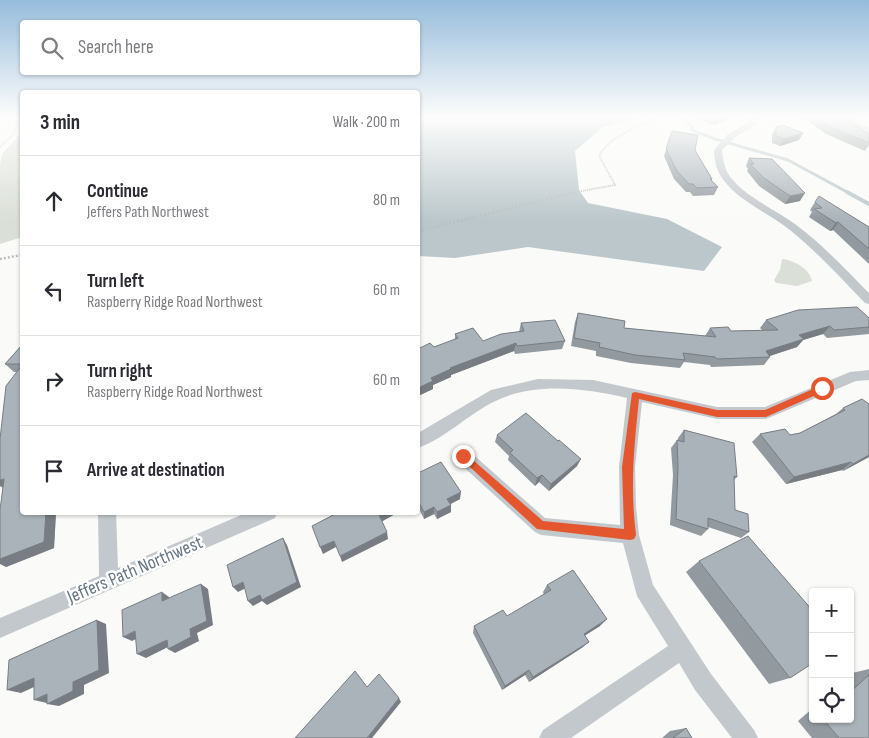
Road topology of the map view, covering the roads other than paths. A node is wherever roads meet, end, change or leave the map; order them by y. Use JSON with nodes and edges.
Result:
{"nodes":[{"id":1,"x":718,"y":152,"type":"edge"},
{"id":2,"x":869,"y":300,"type":"edge"},
{"id":3,"x":869,"y":376,"type":"edge"},
{"id":4,"x":635,"y":395,"type":"junction"},
{"id":5,"x":420,"y":440,"type":"edge"},
{"id":6,"x":463,"y":456,"type":"dead end"},
{"id":7,"x":107,"y":515,"type":"edge"},
{"id":8,"x":262,"y":515,"type":"edge"},
{"id":9,"x":630,"y":535,"type":"junction"},
{"id":10,"x":109,"y":582,"type":"junction"},
{"id":11,"x":0,"y":628,"type":"edge"},
{"id":12,"x":683,"y":648,"type":"junction"},
{"id":13,"x":550,"y":738,"type":"edge"},
{"id":14,"x":746,"y":738,"type":"edge"}],
"edges":[{"from":1,"to":2,"type":"street"},
{"from":3,"to":4,"type":"street"},
{"from":4,"to":5,"type":"street"},
{"from":4,"to":9,"type":"street"},
{"from":6,"to":9,"type":"street"},
{"from":7,"to":10,"type":"street"},
{"from":8,"to":10,"type":"street","name":"Jeffers Path Northwest"},
{"from":9,"to":12,"type":"street"},
{"from":10,"to":11,"type":"street","name":"Jeffers Path Northwest"},
{"from":12,"to":13,"type":"street"},
{"from":12,"to":14,"type":"street"}]}
